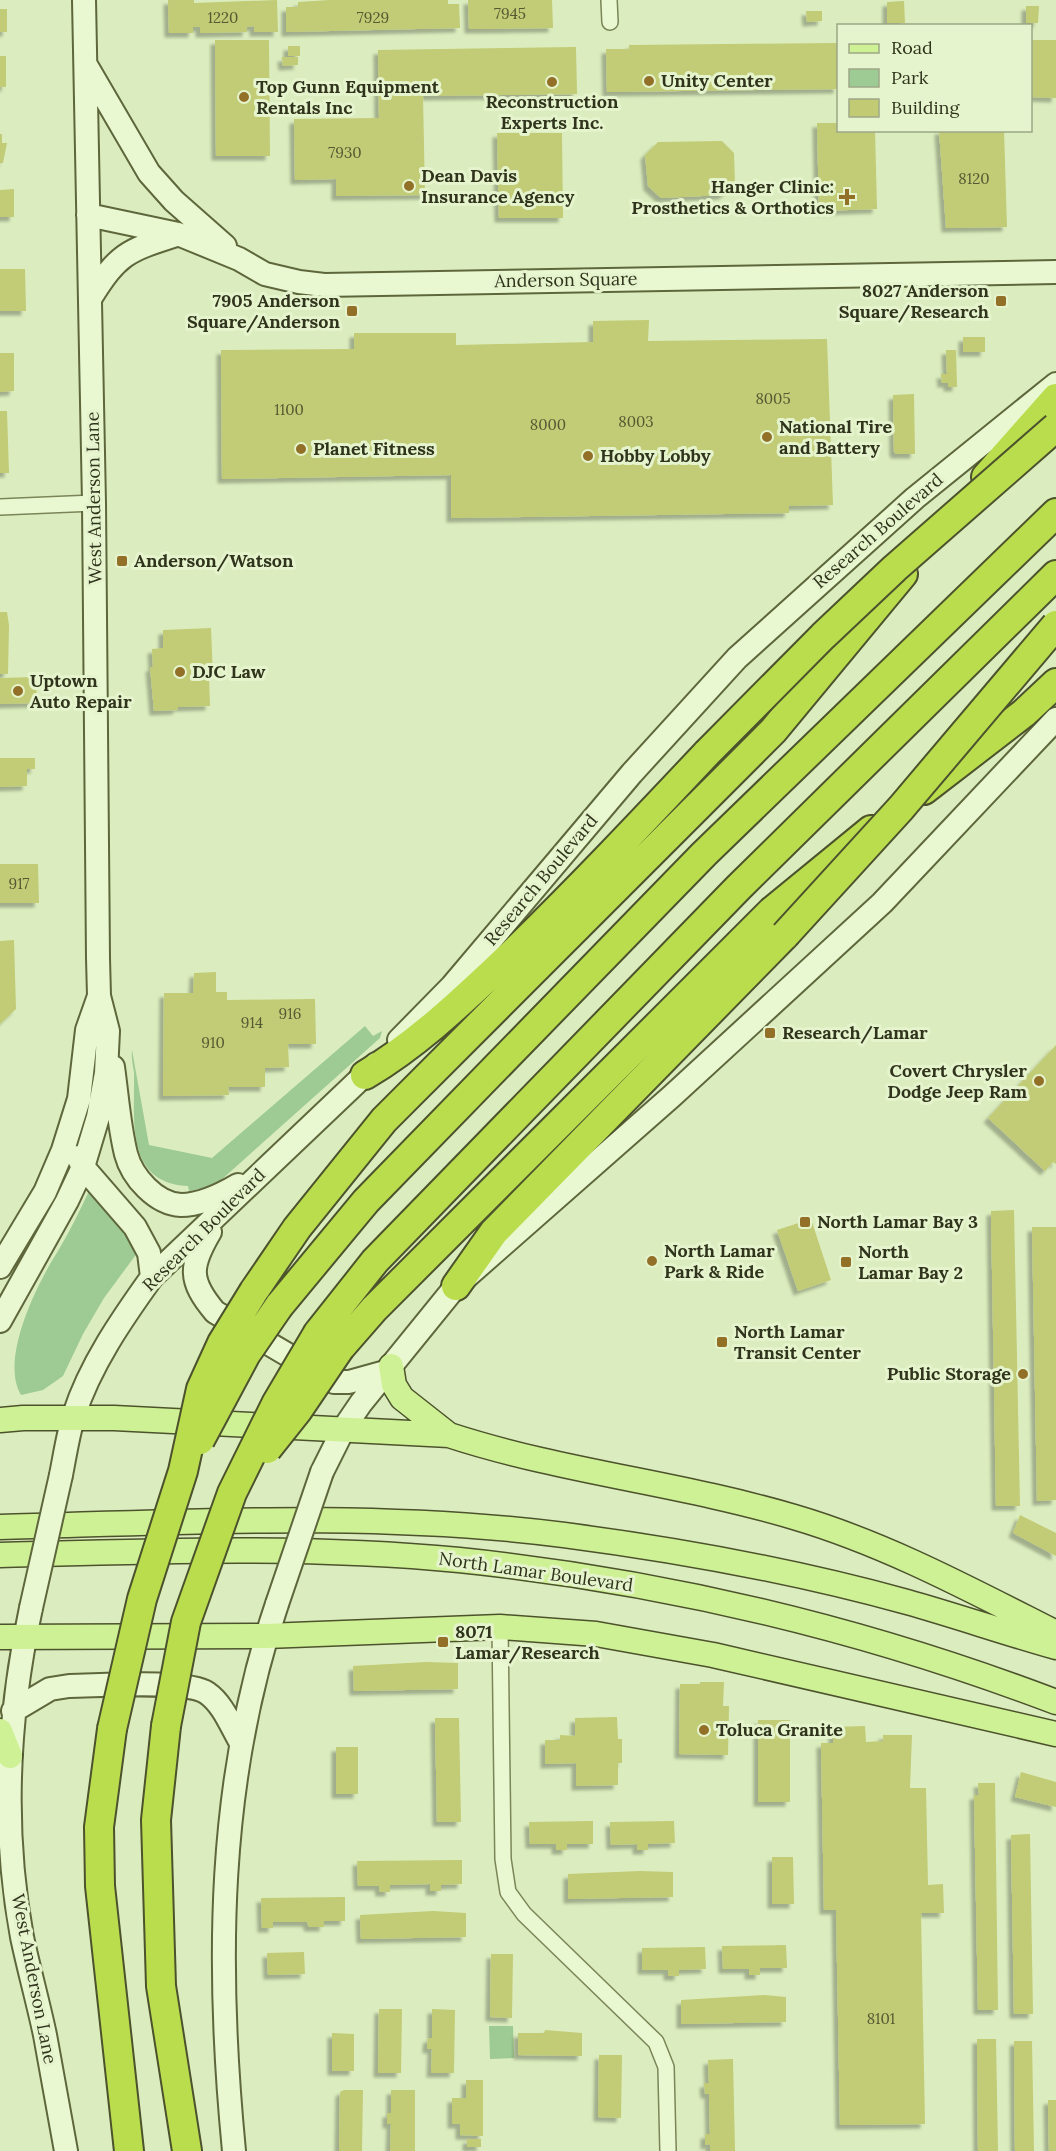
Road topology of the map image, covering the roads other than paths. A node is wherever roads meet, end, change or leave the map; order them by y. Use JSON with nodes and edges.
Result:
{"nodes":[{"id":1,"x":84,"y":0,"type":"edge"},
{"id":2,"x":609,"y":0,"type":"edge"},
{"id":3,"x":610,"y":22,"type":"dead end"},
{"id":4,"x":85,"y":64,"type":"junction"},
{"id":5,"x":88,"y":215,"type":"junction"},
{"id":6,"x":178,"y":234,"type":"junction"},
{"id":7,"x":239,"y":259,"type":"junction"},
{"id":8,"x":1056,"y":272,"type":"edge"},
{"id":9,"x":90,"y":299,"type":"junction"},
{"id":10,"x":1056,"y":384,"type":"edge"},
{"id":11,"x":1056,"y":398,"type":"edge"},
{"id":12,"x":1056,"y":427,"type":"edge"},
{"id":13,"x":94,"y":503,"type":"junction"},
{"id":14,"x":0,"y":507,"type":"edge"},
{"id":15,"x":1056,"y":513,"type":"edge"},
{"id":16,"x":1056,"y":575,"type":"edge"},
{"id":17,"x":1056,"y":625,"type":"edge"},
{"id":18,"x":1056,"y":683,"type":"edge"},
{"id":19,"x":1056,"y":719,"type":"edge"},
{"id":20,"x":99,"y":996,"type":"junction"},
{"id":21,"x":108,"y":1031,"type":"junction"},
{"id":22,"x":365,"y":1075,"type":"junction"},
{"id":23,"x":72,"y":1124,"type":"junction"},
{"id":24,"x":83,"y":1167,"type":"junction"},
{"id":25,"x":260,"y":1173,"type":"junction"},
{"id":26,"x":223,"y":1210,"type":"junction"},
{"id":27,"x":0,"y":1267,"type":"edge"},
{"id":28,"x":152,"y":1277,"type":"junction"},
{"id":29,"x":456,"y":1286,"type":"junction"},
{"id":30,"x":0,"y":1321,"type":"edge"},
{"id":31,"x":329,"y":1340,"type":"junction"},
{"id":32,"x":388,"y":1369,"type":"junction"},
{"id":33,"x":0,"y":1403,"type":"edge"},
{"id":34,"x":74,"y":1417,"type":"junction"},
{"id":35,"x":12,"y":1419,"type":"edge"},
{"id":36,"x":344,"y":1428,"type":"junction"},
{"id":37,"x":449,"y":1435,"type":"junction"},
{"id":38,"x":183,"y":1471,"type":"junction"},
{"id":39,"x":0,"y":1527,"type":"edge"},
{"id":40,"x":0,"y":1555,"type":"edge"},
{"id":41,"x":500,"y":1627,"type":"junction"},
{"id":42,"x":1056,"y":1633,"type":"edge"},
{"id":43,"x":266,"y":1636,"type":"junction"},
{"id":44,"x":0,"y":1638,"type":"edge"},
{"id":45,"x":24,"y":1638,"type":"junction"},
{"id":46,"x":1056,"y":1647,"type":"edge"},
{"id":47,"x":1056,"y":1702,"type":"edge"},
{"id":48,"x":13,"y":1711,"type":"junction"},
{"id":49,"x":0,"y":1731,"type":"edge"},
{"id":50,"x":1056,"y":1734,"type":"edge"},
{"id":51,"x":241,"y":1743,"type":"junction"},
{"id":52,"x":10,"y":1756,"type":"junction"},
{"id":53,"x":66,"y":2151,"type":"edge"},
{"id":54,"x":129,"y":2151,"type":"edge"},
{"id":55,"x":187,"y":2151,"type":"edge"},
{"id":56,"x":234,"y":2151,"type":"edge"},
{"id":57,"x":668,"y":2151,"type":"edge"}],
"edges":[{"from":1,"to":4,"type":"main road","name":"West Anderson Lane"},
{"from":2,"to":3,"type":"street"},
{"from":4,"to":5,"type":"main road","name":"West Anderson Lane"},
{"from":4,"to":7,"type":"main road"},
{"from":5,"to":6,"type":"main road","name":"Anderson Square"},
{"from":5,"to":9,"type":"main road","name":"West Anderson Lane"},
{"from":6,"to":7,"type":"main road","name":"Anderson Square"},
{"from":6,"to":9,"type":"main road"},
{"from":7,"to":8,"type":"main road","name":"Anderson Square"},
{"from":9,"to":13,"type":"main road","name":"West Anderson Lane"},
{"from":10,"to":22,"type":"main road","name":"Research Boulevard"},
{"from":11,"to":38,"type":"highway","bridge":true},
{"from":12,"to":22,"type":"highway","bridge":true},
{"from":13,"to":14,"type":"street"},
{"from":13,"to":20,"type":"main road","name":"West Anderson Lane"},
{"from":15,"to":38,"type":"highway","bridge":true},
{"from":16,"to":31,"type":"highway"},
{"from":17,"to":29,"type":"highway","bridge":true},
{"from":18,"to":31,"type":"highway"},
{"from":19,"to":29,"type":"main road"},
{"from":20,"to":21,"type":"main road","name":"West Anderson Lane"},
{"from":20,"to":23,"type":"main road","name":"West Anderson Lane"},
{"from":21,"to":24,"type":"main road","name":"West Anderson Lane"},
{"from":21,"to":25,"type":"main road"},
{"from":22,"to":25,"type":"main road","name":"Research Boulevard"},
{"from":23,"to":24,"type":"main road"},
{"from":23,"to":27,"type":"main road"},
{"from":24,"to":28,"type":"main road"},
{"from":24,"to":30,"type":"main road","name":"West Anderson Lane"},
{"from":25,"to":26,"type":"main road","name":"Research Boulevard"},
{"from":26,"to":28,"type":"main road","name":"Research Boulevard"},
{"from":26,"to":32,"type":"main road"},
{"from":28,"to":34,"type":"main road","name":"Research Boulevard"},
{"from":29,"to":32,"type":"main road"},
{"from":31,"to":55,"type":"highway","bridge":true},
{"from":32,"to":36,"type":"main road"},
{"from":32,"to":37,"type":"main road"},
{"from":33,"to":35,"type":"main road"},
{"from":34,"to":35,"type":"main road"},
{"from":34,"to":36,"type":"main road"},
{"from":34,"to":45,"type":"main road","name":"West Anderson Lane","bridge":true},
{"from":36,"to":37,"type":"main road"},
{"from":36,"to":43,"type":"main road","bridge":true},
{"from":37,"to":42,"type":"main road"},
{"from":38,"to":54,"type":"highway","bridge":true},
{"from":39,"to":46,"type":"main road","name":"North Lamar Boulevard"},
{"from":40,"to":47,"type":"main road","name":"North Lamar Boulevard"},
{"from":41,"to":43,"type":"main road"},
{"from":41,"to":50,"type":"main road"},
{"from":41,"to":57,"type":"street"},
{"from":43,"to":45,"type":"main road"},
{"from":43,"to":51,"type":"main road"},
{"from":44,"to":45,"type":"main road"},
{"from":45,"to":48,"type":"main road","name":"West Anderson Lane"},
{"from":48,"to":51,"type":"main road"},
{"from":48,"to":52,"type":"main road","name":"West Anderson Lane"},
{"from":49,"to":52,"type":"main road"},
{"from":51,"to":56,"type":"main road"},
{"from":52,"to":53,"type":"main road","name":"West Anderson Lane"}]}
